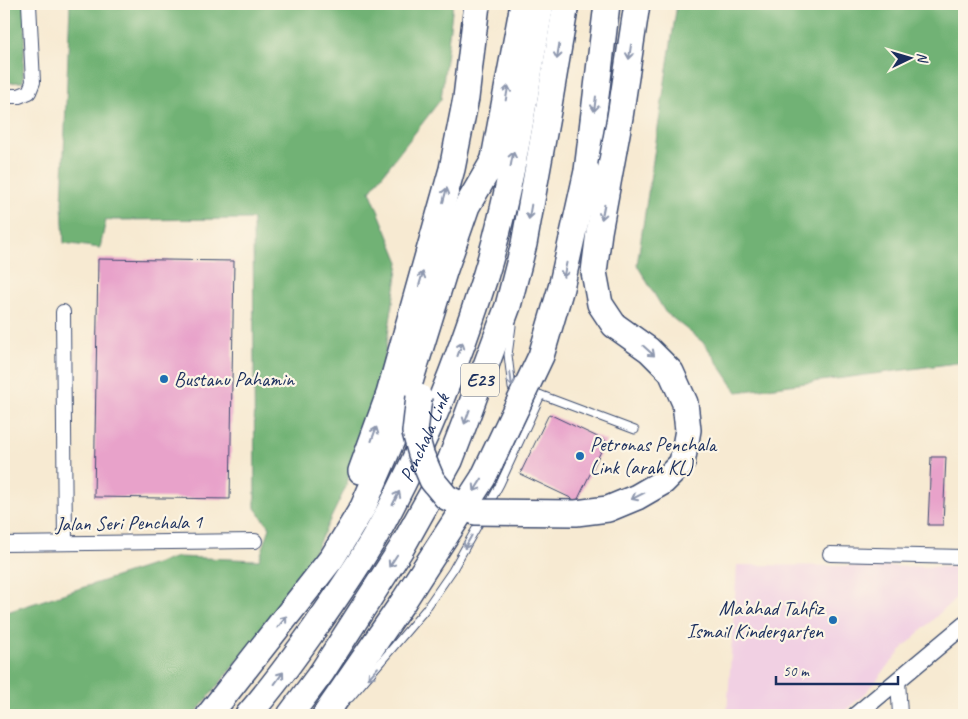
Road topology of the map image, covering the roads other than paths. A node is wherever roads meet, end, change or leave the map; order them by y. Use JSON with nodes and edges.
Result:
{"nodes":[{"id":1,"x":30,"y":4,"type":"edge"},
{"id":2,"x":477,"y":4,"type":"edge"},
{"id":3,"x":523,"y":4,"type":"edge"},
{"id":4,"x":541,"y":4,"type":"edge"},
{"id":5,"x":566,"y":4,"type":"edge"},
{"id":6,"x":608,"y":4,"type":"edge"},
{"id":7,"x":637,"y":4,"type":"edge"},
{"id":8,"x":482,"y":32,"type":"dead end"},
{"id":9,"x":4,"y":96,"type":"edge"},
{"id":10,"x":466,"y":98,"type":"junction"},
{"id":11,"x":495,"y":158,"type":"junction"},
{"id":12,"x":524,"y":244,"type":"junction"},
{"id":13,"x":63,"y":312,"type":"dead end"},
{"id":14,"x":541,"y":395,"type":"junction"},
{"id":15,"x":635,"y":430,"type":"dead end"},
{"id":16,"x":255,"y":541,"type":"dead end"},
{"id":17,"x":65,"y":543,"type":"junction"},
{"id":18,"x":4,"y":544,"type":"edge"},
{"id":19,"x":830,"y":554,"type":"dead end"},
{"id":20,"x":964,"y":556,"type":"edge"},
{"id":21,"x":306,"y":591,"type":"junction"},
{"id":22,"x":964,"y":625,"type":"edge"},
{"id":23,"x":898,"y":680,"type":"junction"},
{"id":24,"x":348,"y":702,"type":"dead end"},
{"id":25,"x":209,"y":715,"type":"edge"},
{"id":26,"x":248,"y":715,"type":"edge"},
{"id":27,"x":290,"y":715,"type":"edge"},
{"id":28,"x":325,"y":715,"type":"edge"},
{"id":29,"x":856,"y":715,"type":"edge"},
{"id":30,"x":900,"y":715,"type":"edge"}],
"edges":[{"from":1,"to":9,"type":"street"},
{"from":2,"to":10,"type":"highway"},
{"from":11,"to":3,"type":"highway","one_way":true},
{"from":26,"to":4,"type":"highway","name":"Penchala Link","number":"E23","one_way":true},
{"from":5,"to":12,"type":"highway","name":"Penchala Link","number":"E23","one_way":true},
{"from":6,"to":28,"type":"highway","one_way":true,"bridge":true},
{"from":7,"to":11,"type":"highway","one_way":true,"bridge":true},
{"from":8,"to":10,"type":"lane"},
{"from":21,"to":10,"type":"highway","one_way":true},
{"from":11,"to":21,"type":"highway"},
{"from":12,"to":14,"type":"lane","one_way":true},
{"from":12,"to":27,"type":"highway","name":"Penchala Link","number":"E23","one_way":true},
{"from":13,"to":17,"type":"street"},
{"from":14,"to":15,"type":"lane"},
{"from":14,"to":24,"type":"lane","one_way":true},
{"from":16,"to":17,"type":"street","name":"Jalan Seri Penchala 1"},
{"from":17,"to":18,"type":"street","name":"Jalan Seri Penchala 1"},
{"from":19,"to":20,"type":"street"},
{"from":25,"to":21,"type":"highway","one_way":true},
{"from":22,"to":23,"type":"street"},
{"from":23,"to":29,"type":"street"},
{"from":23,"to":30,"type":"street"}]}
